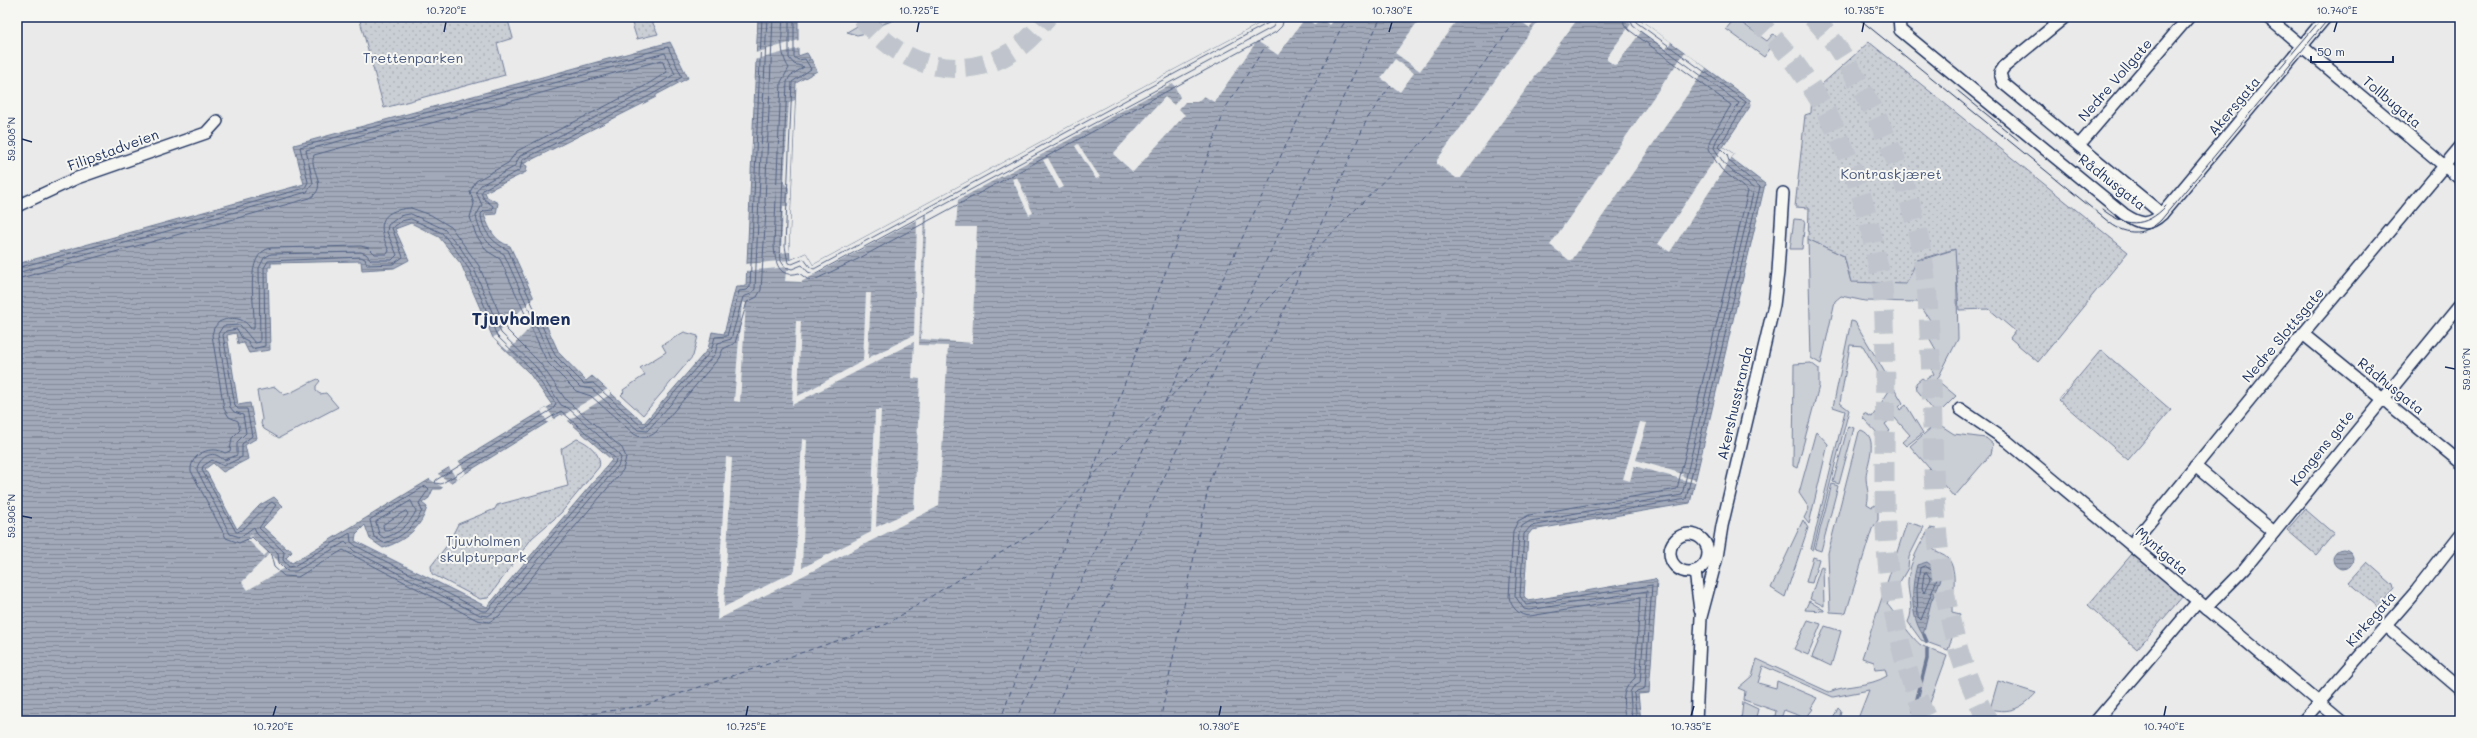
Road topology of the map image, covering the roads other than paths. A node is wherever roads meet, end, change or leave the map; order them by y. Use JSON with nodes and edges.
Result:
{"nodes":[{"id":1,"x":1899,"y":17,"type":"edge"},
{"id":2,"x":2066,"y":17,"type":"edge"},
{"id":3,"x":2189,"y":17,"type":"edge"},
{"id":4,"x":2267,"y":17,"type":"edge"},
{"id":5,"x":2326,"y":17,"type":"edge"},
{"id":6,"x":2302,"y":46,"type":"junction"},
{"id":7,"x":217,"y":121,"type":"dead end"},
{"id":8,"x":2080,"y":144,"type":"junction"},
{"id":9,"x":2460,"y":148,"type":"edge"},
{"id":10,"x":2444,"y":166,"type":"junction"},
{"id":11,"x":2460,"y":179,"type":"edge"},
{"id":12,"x":1783,"y":193,"type":"dead end"},
{"id":13,"x":17,"y":206,"type":"edge"},
{"id":14,"x":2162,"y":214,"type":"junction"},
{"id":15,"x":2460,"y":305,"type":"edge"},
{"id":16,"x":2303,"y":334,"type":"junction"},
{"id":17,"x":2383,"y":397,"type":"junction"},
{"id":18,"x":1960,"y":409,"type":"dead end"},
{"id":19,"x":2460,"y":462,"type":"edge"},
{"id":20,"x":2195,"y":466,"type":"junction"},
{"id":21,"x":2274,"y":532,"type":"junction"},
{"id":22,"x":2460,"y":535,"type":"edge"},
{"id":23,"x":2132,"y":544,"type":"junction"},
{"id":24,"x":1696,"y":571,"type":"dead end"},
{"id":25,"x":2202,"y":604,"type":"junction"},
{"id":26,"x":1701,"y":617,"type":"junction"},
{"id":27,"x":2385,"y":625,"type":"junction"},
{"id":28,"x":2460,"y":689,"type":"edge"},
{"id":29,"x":2319,"y":702,"type":"junction"},
{"id":30,"x":1696,"y":721,"type":"edge"},
{"id":31,"x":2096,"y":721,"type":"edge"},
{"id":32,"x":2303,"y":721,"type":"edge"},
{"id":33,"x":2340,"y":721,"type":"edge"}],
"edges":[{"from":1,"to":14,"type":"street","name":"Rådhusgata"},
{"from":2,"to":8,"type":"street","name":"Rådhusgata"},
{"from":3,"to":8,"type":"street","name":"Nedre Vollgate"},
{"from":4,"to":6,"type":"street","name":"Tollbugata"},
{"from":5,"to":6,"type":"street","name":"Akersgata"},
{"from":6,"to":10,"type":"street","name":"Tollbugata"},
{"from":6,"to":14,"type":"street","name":"Akersgata"},
{"from":7,"to":13,"type":"street","name":"Filipstadveien"},
{"from":8,"to":14,"type":"street","name":"Rådhusgata"},
{"from":9,"to":10,"type":"street","name":"Nedre Slottsgate"},
{"from":10,"to":11,"type":"street","name":"Tollbugata"},
{"from":10,"to":16,"type":"street","name":"Nedre Slottsgate"},
{"from":12,"to":26,"type":"street","name":"Akershusstranda"},
{"from":15,"to":17,"type":"street","name":"Kongens gate"},
{"from":16,"to":17,"type":"street","name":"Rådhusgata"},
{"from":16,"to":20,"type":"street","name":"Nedre Slottsgate"},
{"from":17,"to":19,"type":"street","name":"Rådhusgata"},
{"from":17,"to":21,"type":"street","name":"Kongens gate"},
{"from":18,"to":23,"type":"street","name":"Myntgata"},
{"from":20,"to":21,"type":"street"},
{"from":20,"to":23,"type":"street","name":"Nedre Slottsgate"},
{"from":21,"to":25,"type":"street","name":"Kongens gate"},
{"from":22,"to":27,"type":"street","name":"Kirkegata"},
{"from":23,"to":25,"type":"street","name":"Myntgata"},
{"from":24,"to":26,"type":"street","name":"Akershusstranda"},
{"from":25,"to":29,"type":"street","name":"Myntgata"},
{"from":25,"to":31,"type":"street","name":"Kongens gate"},
{"from":26,"to":30,"type":"street","name":"Akershusstranda"},
{"from":27,"to":28,"type":"street"},
{"from":27,"to":29,"type":"street","name":"Kirkegata"},
{"from":29,"to":32,"type":"street","name":"Kirkegata"},
{"from":29,"to":33,"type":"street","name":"Myntgata"}]}
